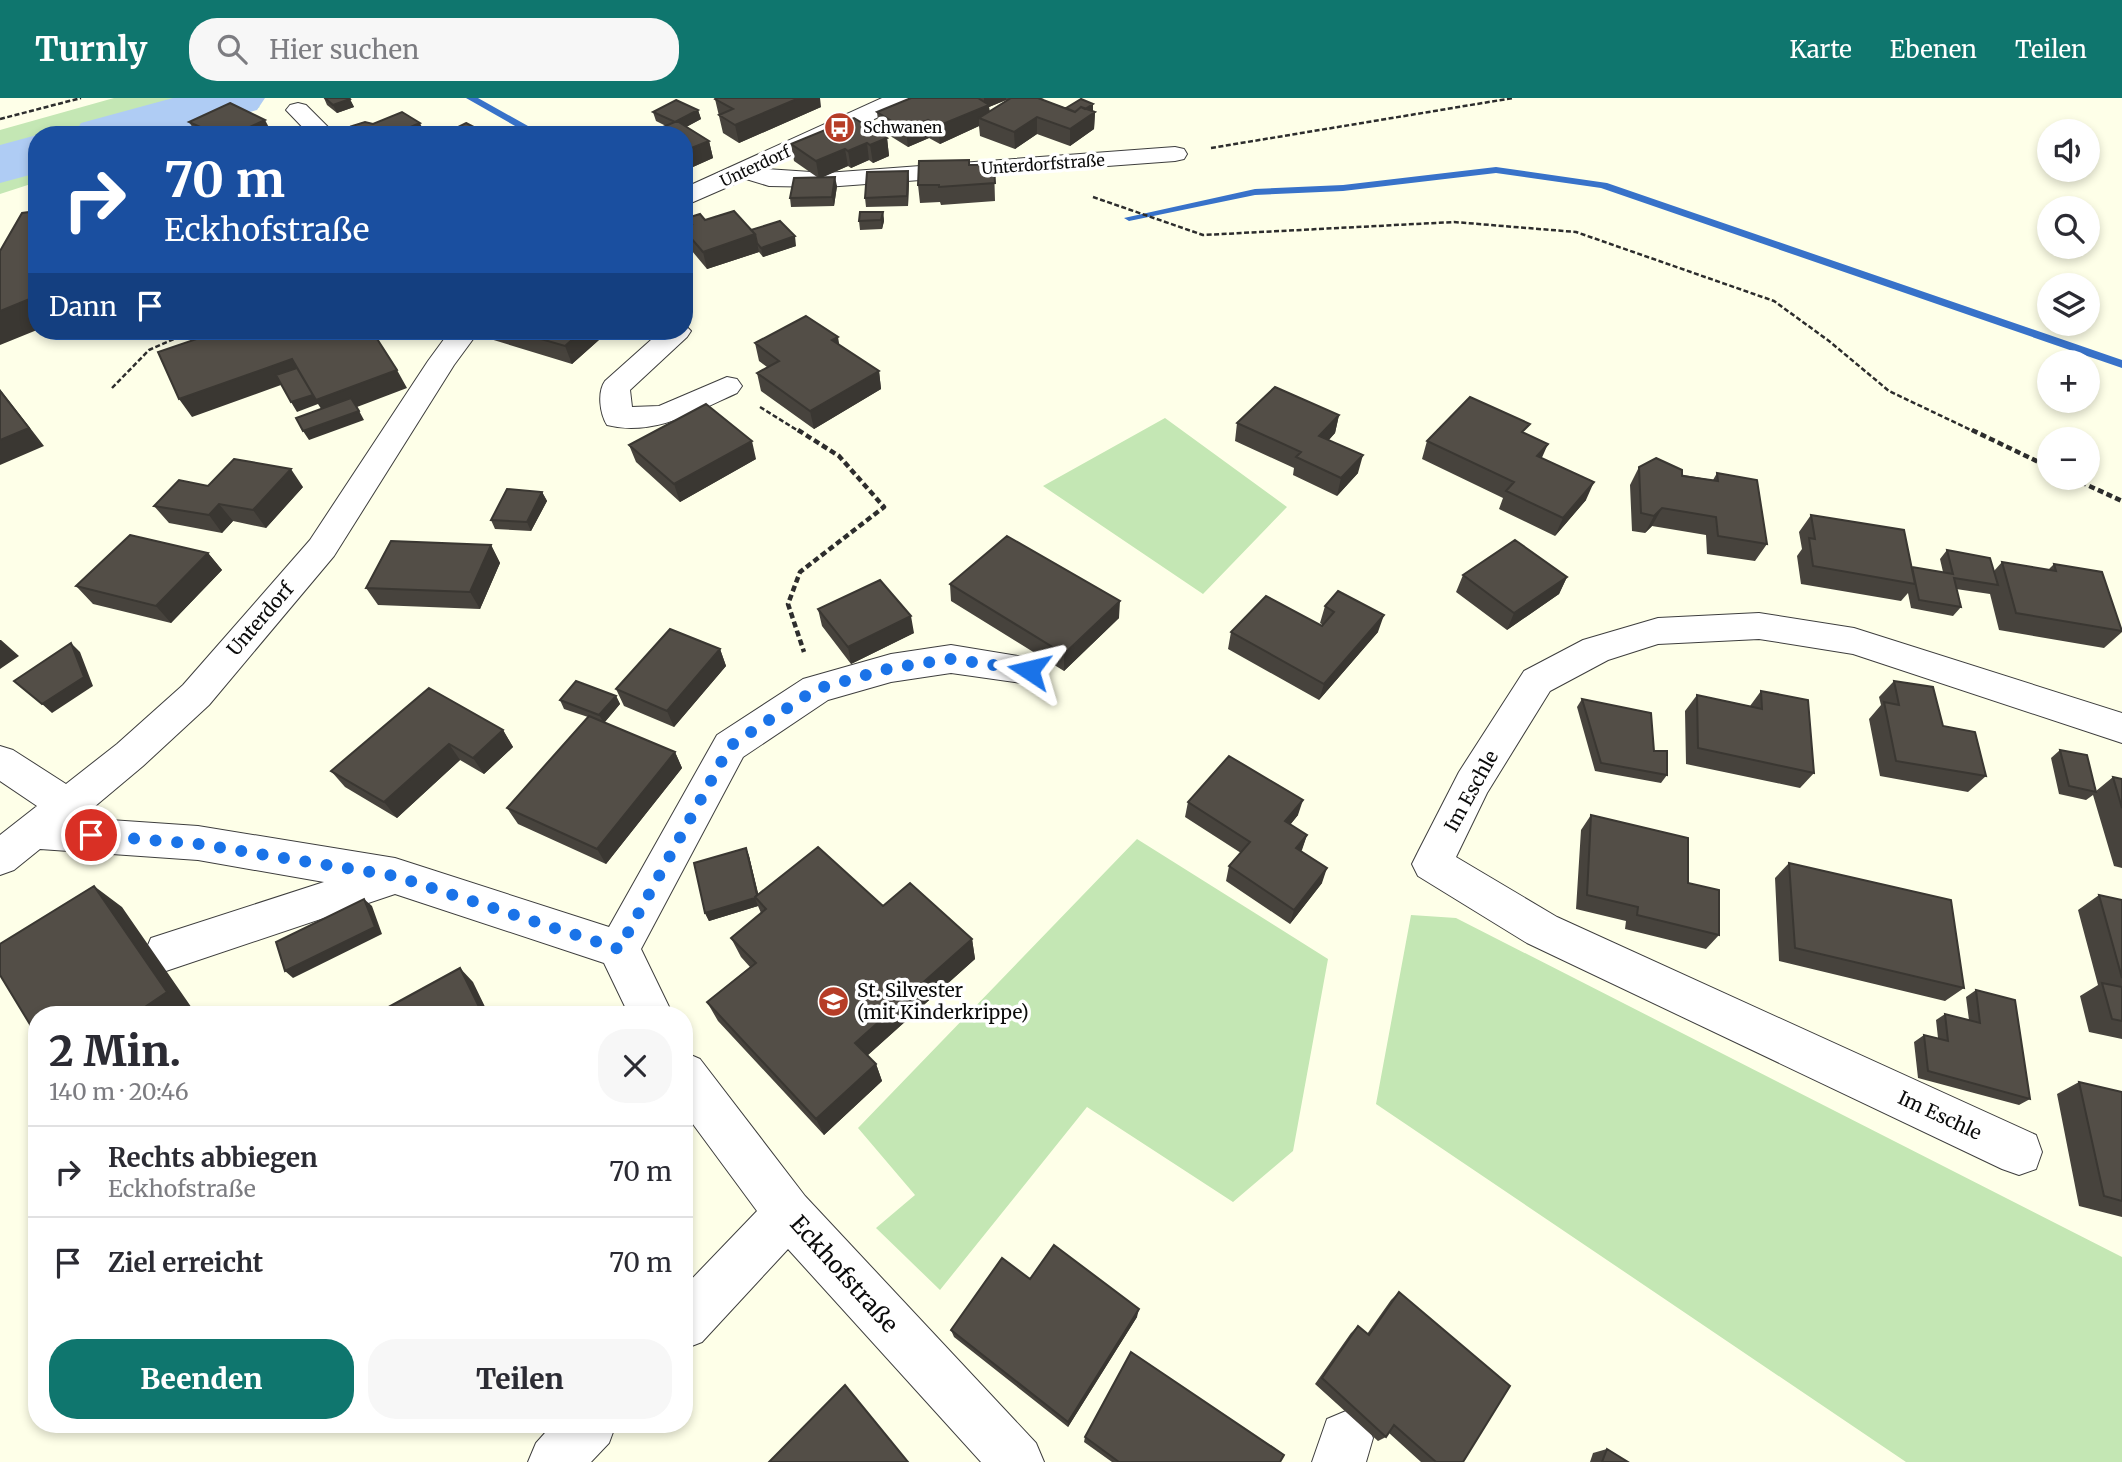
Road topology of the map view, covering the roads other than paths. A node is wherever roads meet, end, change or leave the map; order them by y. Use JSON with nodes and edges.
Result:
{"nodes":[{"id":1,"x":901,"y":98,"type":"edge"},
{"id":2,"x":298,"y":110,"type":"dead end"},
{"id":3,"x":315,"y":126,"type":"edge"},
{"id":4,"x":1175,"y":154,"type":"road end"},
{"id":5,"x":744,"y":170,"type":"junction"},
{"id":6,"x":693,"y":194,"type":"edge"},
{"id":7,"x":693,"y":200,"type":"edge"},
{"id":8,"x":720,"y":211,"type":"dead end"},
{"id":9,"x":458,"y":340,"type":"edge"},
{"id":10,"x":667,"y":340,"type":"edge"},
{"id":11,"x":727,"y":386,"type":"road end"},
{"id":12,"x":1029,"y":670,"type":"dead end"},
{"id":13,"x":2122,"y":728,"type":"edge"},
{"id":14,"x":0,"y":761,"type":"edge"},
{"id":15,"x":69,"y":806,"type":"junction"},
{"id":16,"x":37,"y":832,"type":"junction"},
{"id":17,"x":0,"y":858,"type":"edge"},
{"id":18,"x":395,"y":876,"type":"junction"},
{"id":19,"x":619,"y":949,"type":"junction"},
{"id":20,"x":166,"y":952,"type":"dead end"},
{"id":21,"x":647,"y":1006,"type":"edge"},
{"id":22,"x":693,"y":1086,"type":"edge"},
{"id":23,"x":2020,"y":1152,"type":"dead end"},
{"id":24,"x":788,"y":1213,"type":"junction"},
{"id":25,"x":693,"y":1314,"type":"edge"},
{"id":26,"x":582,"y":1433,"type":"edge"},
{"id":27,"x":555,"y":1462,"type":"edge"},
{"id":28,"x":1017,"y":1462,"type":"edge"}],
"edges":[{"from":1,"to":5,"type":"street","name":"Unterdorf"},
{"from":2,"to":3,"type":"street"},
{"from":4,"to":5,"type":"street","name":"Unterdorfstraße"},
{"from":5,"to":6,"type":"street","name":"Unterdorf"},
{"from":7,"to":8,"type":"street"},
{"from":9,"to":15,"type":"street","name":"Unterdorf"},
{"from":10,"to":11,"type":"street"},
{"from":12,"to":19,"type":"street"},
{"from":13,"to":23,"type":"street","name":"Im Eschle"},
{"from":14,"to":15,"type":"street"},
{"from":15,"to":16,"type":"street","name":"Unterdorf"},
{"from":16,"to":17,"type":"street","name":"Unterdorf"},
{"from":16,"to":18,"type":"street"},
{"from":18,"to":19,"type":"street"},
{"from":18,"to":20,"type":"street"},
{"from":19,"to":21,"type":"street"},
{"from":22,"to":24,"type":"street","name":"Eckhofstraße"},
{"from":24,"to":25,"type":"street"},
{"from":24,"to":28,"type":"street","name":"Eckhofstraße"},
{"from":26,"to":27,"type":"street"}]}
